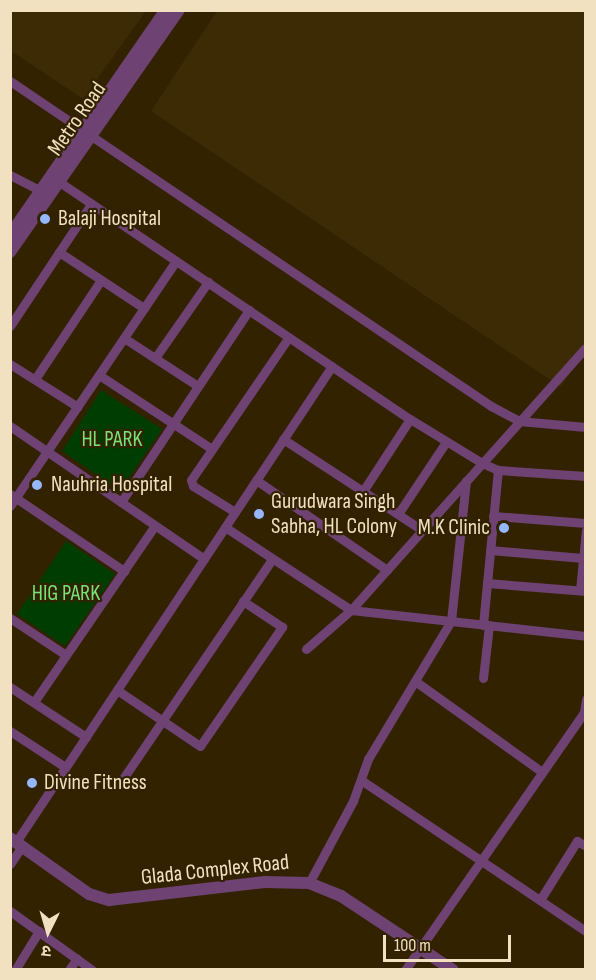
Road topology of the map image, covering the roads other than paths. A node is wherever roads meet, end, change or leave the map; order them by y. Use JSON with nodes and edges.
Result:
{"nodes":[{"id":1,"x":166,"y":10,"type":"edge"},
{"id":2,"x":179,"y":10,"type":"edge"},
{"id":3,"x":10,"y":81,"type":"edge"},
{"id":4,"x":86,"y":134,"type":"junction"},
{"id":5,"x":10,"y":175,"type":"edge"},
{"id":6,"x":58,"y":181,"type":"junction"},
{"id":7,"x":44,"y":193,"type":"junction"},
{"id":8,"x":91,"y":204,"type":"junction"},
{"id":9,"x":10,"y":235,"type":"edge"},
{"id":10,"x":10,"y":252,"type":"edge"},
{"id":11,"x":59,"y":252,"type":"junction"},
{"id":12,"x":176,"y":261,"type":"junction"},
{"id":13,"x":101,"y":280,"type":"junction"},
{"id":14,"x":208,"y":282,"type":"junction"},
{"id":15,"x":144,"y":308,"type":"junction"},
{"id":16,"x":249,"y":310,"type":"junction"},
{"id":17,"x":10,"y":326,"type":"edge"},
{"id":18,"x":289,"y":337,"type":"junction"},
{"id":19,"x":124,"y":338,"type":"junction"},
{"id":20,"x":585,"y":348,"type":"edge"},
{"id":21,"x":155,"y":358,"type":"junction"},
{"id":22,"x":10,"y":364,"type":"edge"},
{"id":23,"x":332,"y":366,"type":"junction"},
{"id":24,"x":99,"y":375,"type":"junction"},
{"id":25,"x":35,"y":379,"type":"junction"},
{"id":26,"x":198,"y":386,"type":"junction"},
{"id":27,"x":78,"y":407,"type":"junction"},
{"id":28,"x":410,"y":419,"type":"junction"},
{"id":29,"x":519,"y":421,"type":"junction"},
{"id":30,"x":174,"y":423,"type":"junction"},
{"id":31,"x":10,"y":426,"type":"edge"},
{"id":32,"x":585,"y":427,"type":"edge"},
{"id":33,"x":283,"y":440,"type":"junction"},
{"id":34,"x":446,"y":442,"type":"junction"},
{"id":35,"x":212,"y":449,"type":"junction"},
{"id":36,"x":48,"y":452,"type":"junction"},
{"id":37,"x":482,"y":463,"type":"junction"},
{"id":38,"x":498,"y":470,"type":"junction"},
{"id":39,"x":585,"y":476,"type":"edge"},
{"id":40,"x":256,"y":480,"type":"junction"},
{"id":41,"x":466,"y":481,"type":"junction"},
{"id":42,"x":363,"y":491,"type":"junction"},
{"id":43,"x":12,"y":499,"type":"edge"},
{"id":44,"x":121,"y":502,"type":"junction"},
{"id":45,"x":235,"y":513,"type":"junction"},
{"id":46,"x":398,"y":514,"type":"junction"},
{"id":47,"x":493,"y":516,"type":"junction"},
{"id":48,"x":585,"y":523,"type":"edge"},
{"id":49,"x":155,"y":525,"type":"junction"},
{"id":50,"x":225,"y":527,"type":"junction"},
{"id":51,"x":422,"y":530,"type":"junction"},
{"id":52,"x":585,"y":530,"type":"edge"},
{"id":53,"x":490,"y":550,"type":"junction"},
{"id":54,"x":204,"y":558,"type":"junction"},
{"id":55,"x":583,"y":558,"type":"junction"},
{"id":56,"x":272,"y":559,"type":"junction"},
{"id":57,"x":387,"y":570,"type":"junction"},
{"id":58,"x":124,"y":571,"type":"junction"},
{"id":59,"x":487,"y":583,"type":"junction"},
{"id":60,"x":583,"y":590,"type":"edge"},
{"id":61,"x":243,"y":601,"type":"junction"},
{"id":62,"x":351,"y":610,"type":"junction"},
{"id":63,"x":10,"y":618,"type":"edge"},
{"id":64,"x":451,"y":621,"type":"junction"},
{"id":65,"x":486,"y":625,"type":"junction"},
{"id":66,"x":585,"y":636,"type":"edge"},
{"id":67,"x":306,"y":649,"type":"dead end"},
{"id":68,"x":66,"y":656,"type":"junction"},
{"id":69,"x":483,"y":678,"type":"dead end"},
{"id":70,"x":415,"y":681,"type":"junction"},
{"id":71,"x":10,"y":687,"type":"edge"},
{"id":72,"x":117,"y":690,"type":"junction"},
{"id":73,"x":585,"y":699,"type":"edge"},
{"id":74,"x":34,"y":702,"type":"junction"},
{"id":75,"x":162,"y":721,"type":"junction"},
{"id":76,"x":10,"y":731,"type":"edge"},
{"id":77,"x":86,"y":736,"type":"junction"},
{"id":78,"x":65,"y":767,"type":"junction"},
{"id":79,"x":542,"y":772,"type":"junction"},
{"id":80,"x":361,"y":780,"type":"junction"},
{"id":81,"x":120,"y":783,"type":"dead end"},
{"id":82,"x":16,"y":842,"type":"edge"},
{"id":83,"x":585,"y":846,"type":"edge"},
{"id":84,"x":480,"y":859,"type":"junction"},
{"id":85,"x":10,"y":864,"type":"edge"},
{"id":86,"x":309,"y":883,"type":"junction"},
{"id":87,"x":540,"y":900,"type":"junction"},
{"id":88,"x":12,"y":916,"type":"edge"},
{"id":89,"x":585,"y":931,"type":"edge"},
{"id":90,"x":39,"y":932,"type":"junction"},
{"id":91,"x":419,"y":947,"type":"junction"},
{"id":92,"x":77,"y":958,"type":"junction"},
{"id":93,"x":15,"y":969,"type":"edge"},
{"id":94,"x":69,"y":969,"type":"edge"},
{"id":95,"x":92,"y":969,"type":"edge"},
{"id":96,"x":405,"y":969,"type":"edge"},
{"id":97,"x":453,"y":969,"type":"edge"}],
"edges":[{"from":1,"to":4,"type":"street","name":"Metro Road"},
{"from":2,"to":4,"type":"street","name":"Metro Road"},
{"from":3,"to":4,"type":"street"},
{"from":4,"to":6,"type":"street","name":"Metro Road"},
{"from":4,"to":7,"type":"street","name":"Metro Road"},
{"from":4,"to":29,"type":"street"},
{"from":5,"to":7,"type":"street"},
{"from":6,"to":7,"type":"street","name":"Metro Road"},
{"from":6,"to":8,"type":"street"},
{"from":7,"to":9,"type":"street","name":"Metro Road"},
{"from":7,"to":10,"type":"street","name":"Metro Road"},
{"from":8,"to":11,"type":"street"},
{"from":8,"to":12,"type":"street"},
{"from":11,"to":13,"type":"street"},
{"from":11,"to":17,"type":"street"},
{"from":12,"to":14,"type":"street"},
{"from":12,"to":15,"type":"street"},
{"from":13,"to":15,"type":"street"},
{"from":13,"to":25,"type":"street"},
{"from":14,"to":16,"type":"street"},
{"from":14,"to":21,"type":"street"},
{"from":15,"to":19,"type":"street"},
{"from":16,"to":18,"type":"street"},
{"from":16,"to":26,"type":"street"},
{"from":18,"to":23,"type":"street"},
{"from":18,"to":35,"type":"street"},
{"from":19,"to":21,"type":"street"},
{"from":19,"to":24,"type":"street"},
{"from":20,"to":29,"type":"street"},
{"from":21,"to":26,"type":"street"},
{"from":22,"to":25,"type":"street"},
{"from":23,"to":28,"type":"street"},
{"from":23,"to":33,"type":"street"},
{"from":24,"to":27,"type":"street"},
{"from":24,"to":30,"type":"street"},
{"from":25,"to":27,"type":"street"},
{"from":26,"to":30,"type":"street"},
{"from":27,"to":36,"type":"street"},
{"from":28,"to":34,"type":"street"},
{"from":28,"to":42,"type":"street"},
{"from":29,"to":32,"type":"street"},
{"from":29,"to":37,"type":"street"},
{"from":30,"to":35,"type":"street"},
{"from":30,"to":44,"type":"street"},
{"from":31,"to":36,"type":"street"},
{"from":33,"to":40,"type":"street"},
{"from":33,"to":42,"type":"street"},
{"from":34,"to":37,"type":"street"},
{"from":34,"to":46,"type":"street"},
{"from":35,"to":45,"type":"street"},
{"from":36,"to":43,"type":"street"},
{"from":36,"to":44,"type":"street"},
{"from":37,"to":38,"type":"street"},
{"from":37,"to":41,"type":"street"},
{"from":38,"to":39,"type":"street"},
{"from":38,"to":47,"type":"street"},
{"from":40,"to":45,"type":"street"},
{"from":40,"to":57,"type":"street"},
{"from":41,"to":51,"type":"street"},
{"from":41,"to":64,"type":"street"},
{"from":42,"to":46,"type":"street"},
{"from":43,"to":58,"type":"street"},
{"from":44,"to":49,"type":"street"},
{"from":45,"to":50,"type":"street"},
{"from":46,"to":51,"type":"street"},
{"from":47,"to":48,"type":"street"},
{"from":47,"to":53,"type":"street"},
{"from":49,"to":54,"type":"street"},
{"from":49,"to":58,"type":"street"},
{"from":50,"to":54,"type":"street"},
{"from":50,"to":56,"type":"street"},
{"from":51,"to":57,"type":"street"},
{"from":52,"to":55,"type":"street"},
{"from":53,"to":55,"type":"street"},
{"from":53,"to":59,"type":"street"},
{"from":54,"to":72,"type":"street"},
{"from":55,"to":60,"type":"street"},
{"from":56,"to":61,"type":"street"},
{"from":56,"to":62,"type":"street"},
{"from":57,"to":62,"type":"street"},
{"from":58,"to":68,"type":"street"},
{"from":59,"to":60,"type":"street"},
{"from":59,"to":65,"type":"street"},
{"from":61,"to":75,"type":"street"},
{"from":61,"to":75,"type":"street"},
{"from":62,"to":64,"type":"street"},
{"from":62,"to":67,"type":"street"},
{"from":63,"to":68,"type":"street"},
{"from":64,"to":65,"type":"street"},
{"from":64,"to":70,"type":"street"},
{"from":65,"to":66,"type":"street"},
{"from":65,"to":69,"type":"street"},
{"from":68,"to":74,"type":"street"},
{"from":70,"to":79,"type":"street"},
{"from":70,"to":80,"type":"street"},
{"from":71,"to":74,"type":"street"},
{"from":72,"to":75,"type":"street"},
{"from":72,"to":77,"type":"street"},
{"from":73,"to":79,"type":"street"},
{"from":74,"to":77,"type":"street"},
{"from":75,"to":81,"type":"street"},
{"from":76,"to":78,"type":"street"},
{"from":77,"to":78,"type":"street"},
{"from":78,"to":82,"type":"street"},
{"from":79,"to":84,"type":"street"},
{"from":80,"to":84,"type":"street"},
{"from":80,"to":86,"type":"street"},
{"from":82,"to":85,"type":"street"},
{"from":82,"to":86,"type":"street","name":"Glada Complex Road"},
{"from":83,"to":87,"type":"street"},
{"from":84,"to":87,"type":"street"},
{"from":84,"to":91,"type":"street"},
{"from":86,"to":91,"type":"street","name":"Glada Complex Road"},
{"from":87,"to":89,"type":"street"},
{"from":88,"to":90,"type":"street"},
{"from":90,"to":92,"type":"street"},
{"from":90,"to":93,"type":"street"},
{"from":91,"to":96,"type":"street"},
{"from":91,"to":97,"type":"street","name":"Glada Complex Road"},
{"from":92,"to":94,"type":"street"},
{"from":92,"to":95,"type":"street"}]}
